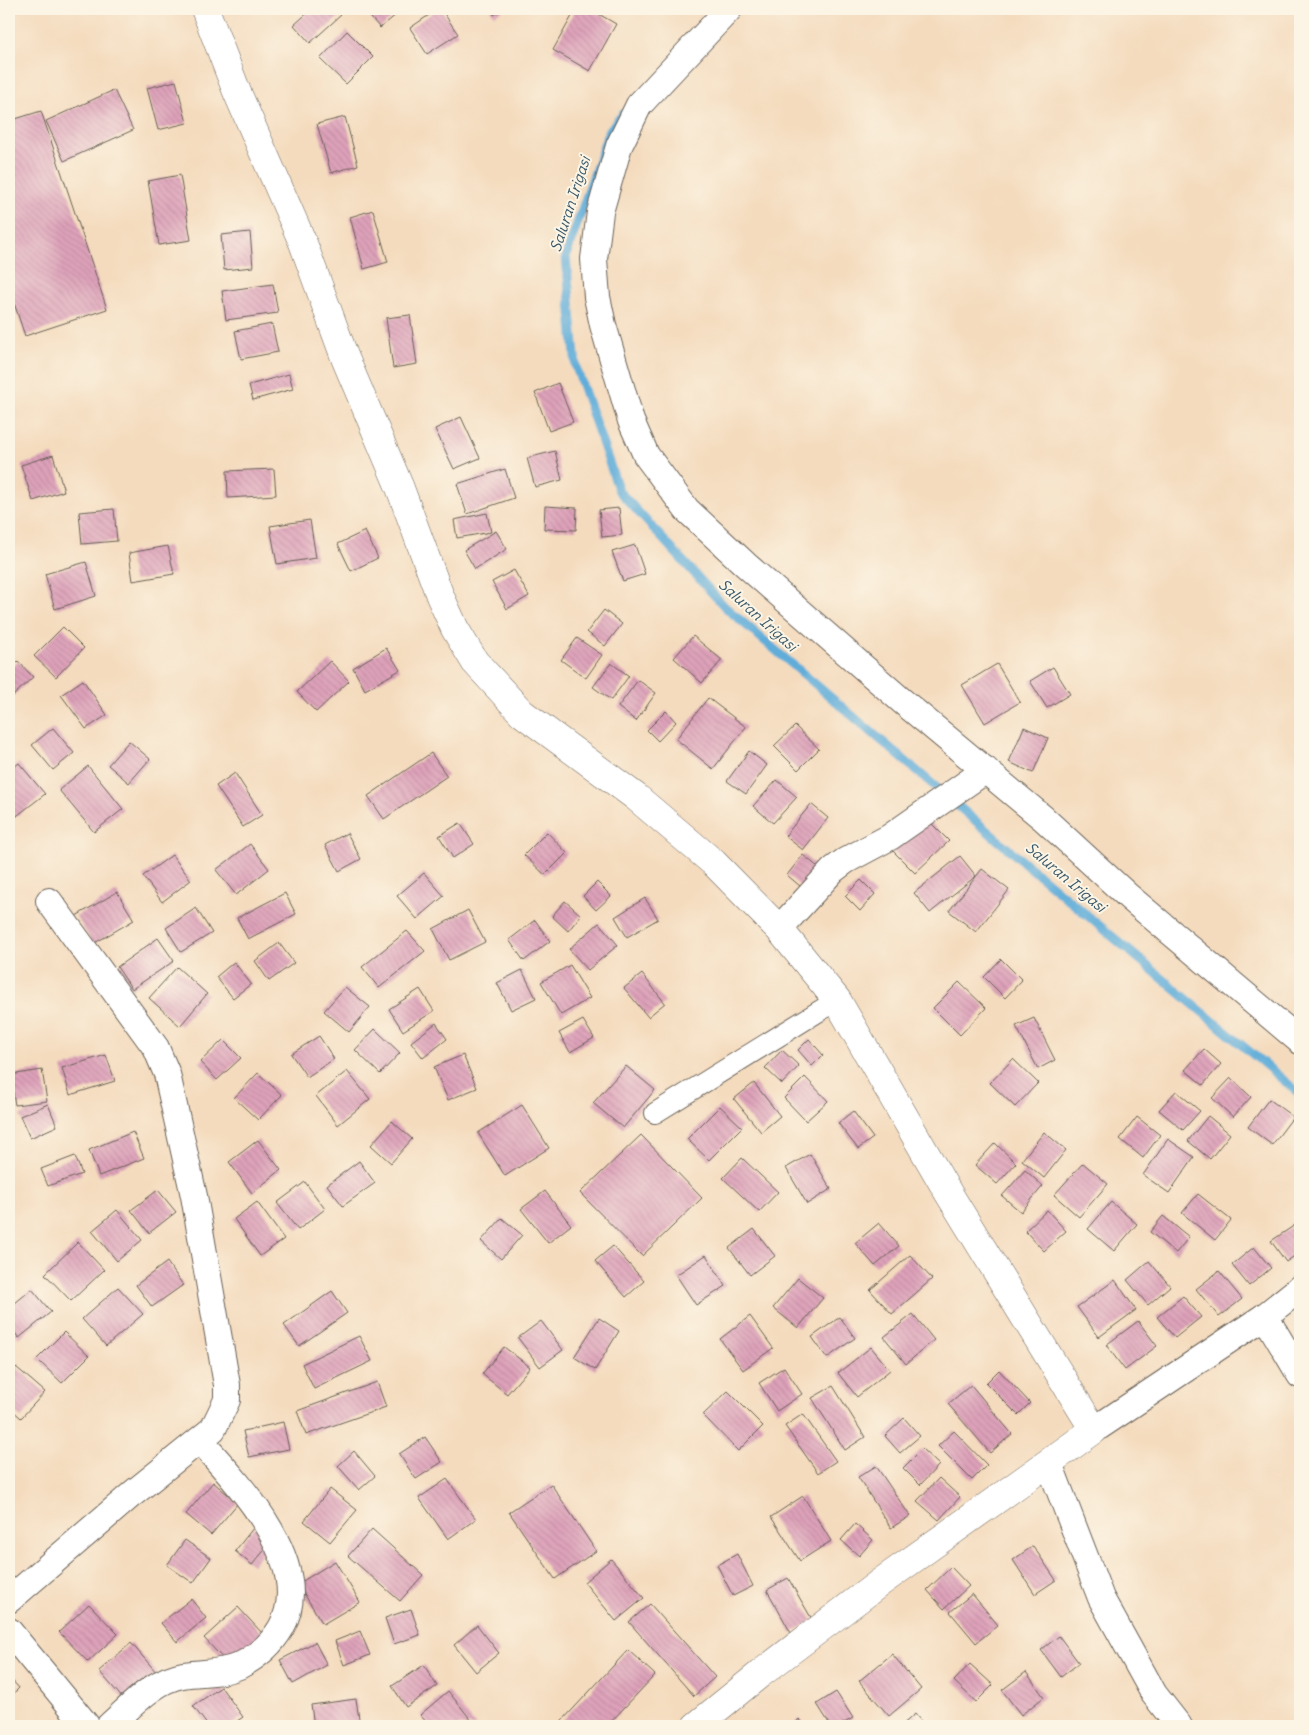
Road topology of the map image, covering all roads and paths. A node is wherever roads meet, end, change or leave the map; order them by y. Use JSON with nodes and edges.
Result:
{"nodes":[{"id":1,"x":729,"y":9,"type":"edge"},
{"id":2,"x":213,"y":13,"type":"edge"},
{"id":3,"x":986,"y":770,"type":"junction"},
{"id":4,"x":50,"y":901,"type":"dead end"},
{"id":5,"x":779,"y":928,"type":"junction"},
{"id":6,"x":837,"y":1000,"type":"junction"},
{"id":7,"x":1300,"y":1041,"type":"edge"},
{"id":8,"x":655,"y":1113,"type":"dead end"},
{"id":9,"x":1300,"y":1288,"type":"edge"},
{"id":10,"x":1265,"y":1316,"type":"junction"},
{"id":11,"x":1300,"y":1375,"type":"edge"},
{"id":12,"x":1094,"y":1430,"type":"junction"},
{"id":13,"x":200,"y":1441,"type":"junction"},
{"id":14,"x":1049,"y":1463,"type":"junction"},
{"id":15,"x":9,"y":1600,"type":"edge"},
{"id":16,"x":9,"y":1631,"type":"edge"},
{"id":17,"x":87,"y":1726,"type":"edge"},
{"id":18,"x":109,"y":1726,"type":"edge"},
{"id":19,"x":696,"y":1726,"type":"edge"},
{"id":20,"x":1179,"y":1726,"type":"edge"}],
"edges":[{"from":1,"to":3,"type":"street"},
{"from":2,"to":5,"type":"street"},
{"from":3,"to":5,"type":"street"},
{"from":3,"to":7,"type":"street"},
{"from":4,"to":13,"type":"street"},
{"from":5,"to":6,"type":"street"},
{"from":6,"to":8,"type":"street"},
{"from":6,"to":12,"type":"street"},
{"from":9,"to":10,"type":"street"},
{"from":10,"to":11,"type":"street"},
{"from":10,"to":12,"type":"street"},
{"from":12,"to":14,"type":"street"},
{"from":13,"to":15,"type":"street"},
{"from":13,"to":18,"type":"street"},
{"from":14,"to":19,"type":"street"},
{"from":14,"to":20,"type":"street"},
{"from":16,"to":17,"type":"street"}]}
